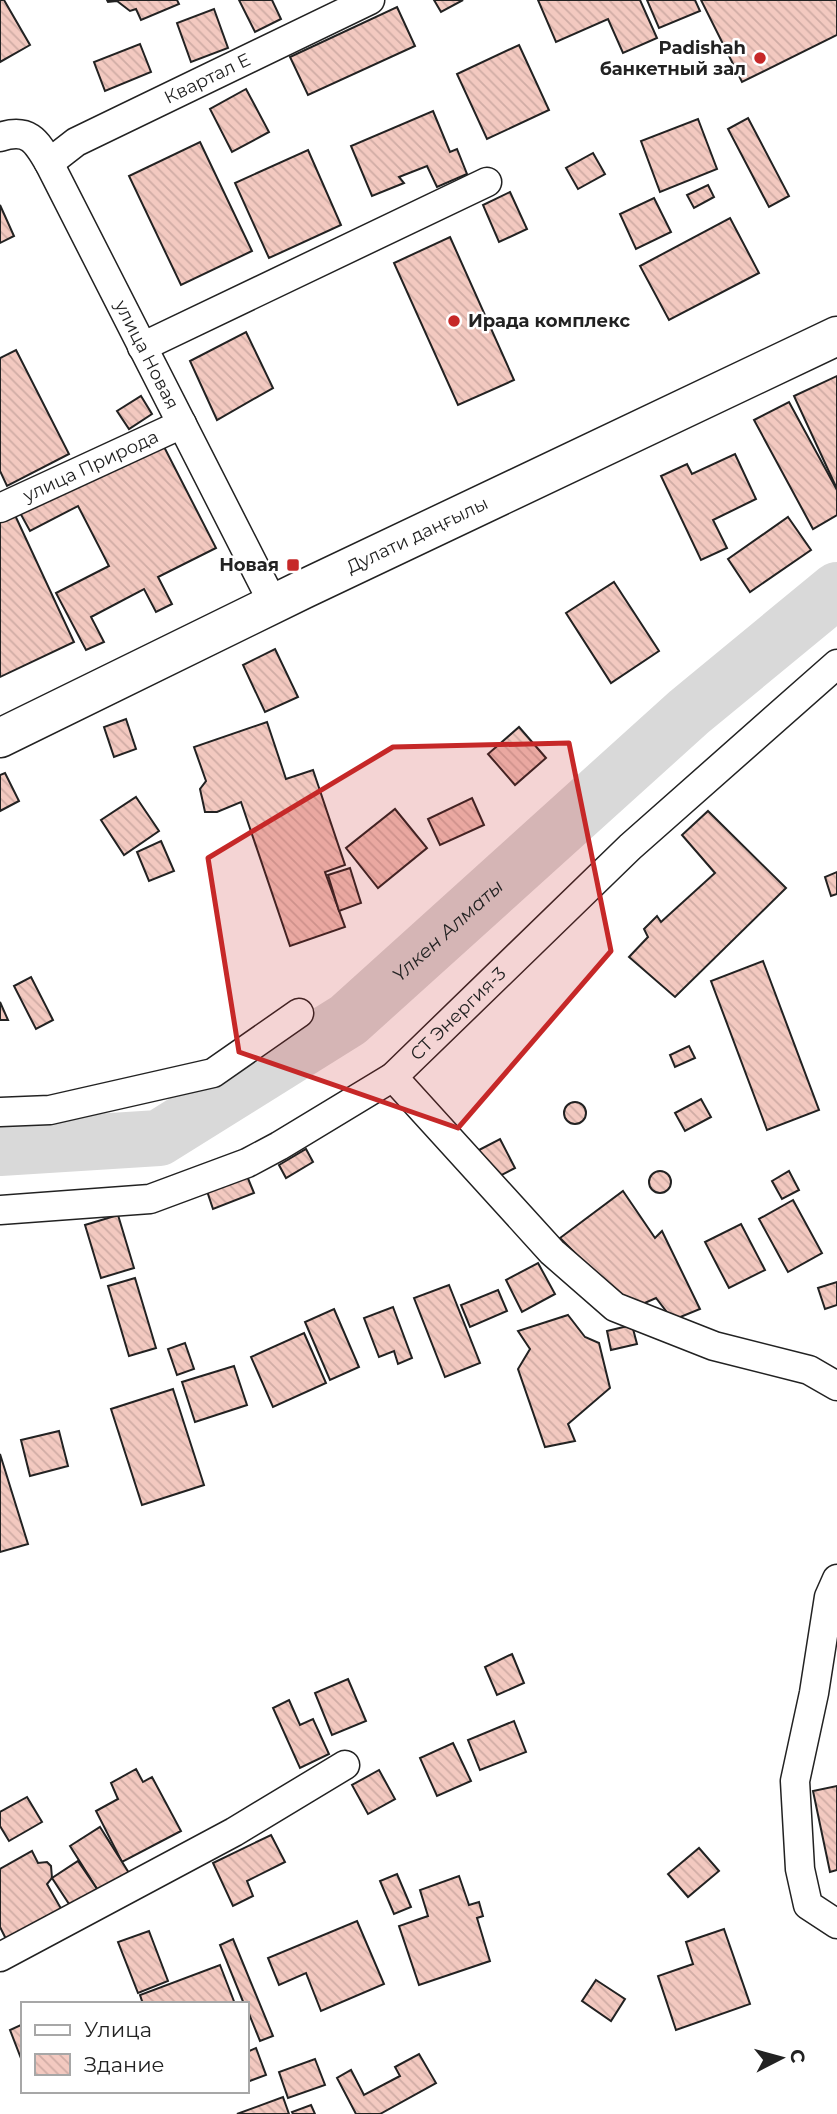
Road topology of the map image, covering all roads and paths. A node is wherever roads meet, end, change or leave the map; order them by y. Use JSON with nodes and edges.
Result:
{"nodes":[{"id":1,"x":370,"y":0,"type":"edge"},
{"id":2,"x":0,"y":137,"type":"edge"},
{"id":3,"x":49,"y":163,"type":"junction"},
{"id":4,"x":486,"y":182,"type":"dead end"},
{"id":5,"x":837,"y":336,"type":"edge"},
{"id":6,"x":142,"y":346,"type":"junction"},
{"id":7,"x":182,"y":424,"type":"junction"},
{"id":8,"x":0,"y":508,"type":"edge"},
{"id":9,"x":273,"y":603,"type":"junction"},
{"id":10,"x":837,"y":664,"type":"edge"},
{"id":11,"x":0,"y":738,"type":"edge"},
{"id":12,"x":299,"y":1013,"type":"dead end"},
{"id":13,"x":393,"y":1077,"type":"junction"},
{"id":14,"x":0,"y":1112,"type":"edge"},
{"id":15,"x":0,"y":1210,"type":"edge"},
{"id":16,"x":837,"y":1386,"type":"edge"},
{"id":17,"x":837,"y":1579,"type":"edge"},
{"id":18,"x":345,"y":1765,"type":"dead end"},
{"id":19,"x":837,"y":1924,"type":"edge"},
{"id":20,"x":0,"y":1956,"type":"edge"}],
"edges":[{"from":1,"to":3,"type":"street","name":"Квартал Е"},
{"from":2,"to":3,"type":"street","name":"улица Новая"},
{"from":3,"to":6,"type":"street","name":"улица Новая"},
{"from":4,"to":6,"type":"street"},
{"from":5,"to":9,"type":"main road","name":"Дулати даңғылы"},
{"from":6,"to":7,"type":"street","name":"улица Новая"},
{"from":7,"to":8,"type":"street","name":"улица Природа"},
{"from":7,"to":9,"type":"street","name":"улица Новая"},
{"from":9,"to":11,"type":"main road","name":"Дулати даңғылы"},
{"from":10,"to":13,"type":"street","name":"СТ Энергия-3"},
{"from":12,"to":14,"type":"street"},
{"from":13,"to":15,"type":"street","name":"СТ Энергия-3"},
{"from":13,"to":16,"type":"street"},
{"from":17,"to":19,"type":"street"},
{"from":18,"to":20,"type":"street"}]}
